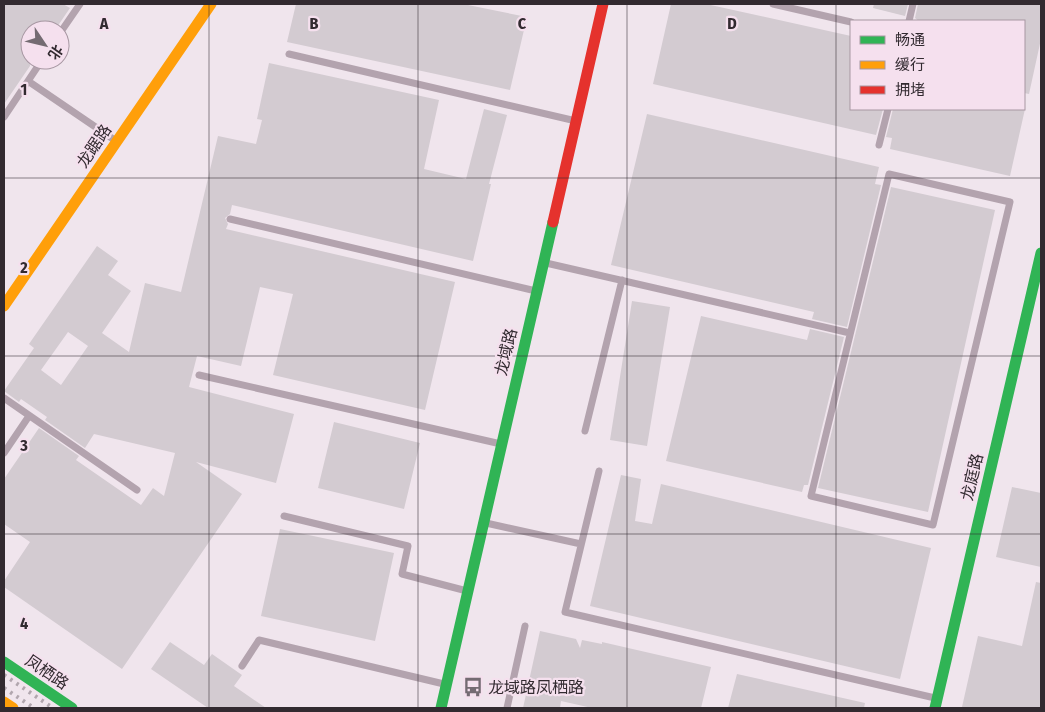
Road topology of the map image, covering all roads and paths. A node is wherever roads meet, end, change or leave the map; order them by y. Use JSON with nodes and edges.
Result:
{"nodes":[{"id":1,"x":80,"y":4,"type":"edge"},
{"id":2,"x":211,"y":4,"type":"edge"},
{"id":3,"x":603,"y":4,"type":"edge"},
{"id":4,"x":773,"y":4,"type":"edge"},
{"id":5,"x":913,"y":4,"type":"edge"},
{"id":6,"x":69,"y":20,"type":"edge"},
{"id":7,"x":909,"y":20,"type":"edge"},
{"id":8,"x":850,"y":22,"type":"edge"},
{"id":9,"x":289,"y":54,"type":"dead end"},
{"id":10,"x":35,"y":70,"type":"edge"},
{"id":11,"x":28,"y":81,"type":"junction"},
{"id":12,"x":888,"y":110,"type":"edge"},
{"id":13,"x":4,"y":116,"type":"edge"},
{"id":14,"x":576,"y":122,"type":"junction"},
{"id":15,"x":116,"y":141,"type":"junction"},
{"id":16,"x":879,"y":145,"type":"dead end"},
{"id":17,"x":230,"y":219,"type":"dead end"},
{"id":18,"x":1041,"y":253,"type":"edge"},
{"id":19,"x":543,"y":262,"type":"junction"},
{"id":20,"x":622,"y":280,"type":"junction"},
{"id":21,"x":536,"y":291,"type":"junction"},
{"id":22,"x":4,"y":306,"type":"edge"},
{"id":23,"x":850,"y":333,"type":"junction"},
{"id":24,"x":199,"y":375,"type":"dead end"},
{"id":25,"x":4,"y":398,"type":"edge"},
{"id":26,"x":29,"y":416,"type":"junction"},
{"id":27,"x":585,"y":431,"type":"dead end"},
{"id":28,"x":501,"y":444,"type":"junction"},
{"id":29,"x":4,"y":453,"type":"edge"},
{"id":30,"x":599,"y":471,"type":"dead end"},
{"id":31,"x":136,"y":490,"type":"dead end"},
{"id":32,"x":284,"y":516,"type":"dead end"},
{"id":33,"x":483,"y":522,"type":"junction"},
{"id":34,"x":581,"y":544,"type":"junction"},
{"id":35,"x":467,"y":591,"type":"junction"},
{"id":36,"x":525,"y":626,"type":"dead end"},
{"id":37,"x":4,"y":662,"type":"edge"},
{"id":38,"x":242,"y":666,"type":"dead end"},
{"id":39,"x":446,"y":684,"type":"junction"},
{"id":40,"x":4,"y":702,"type":"edge"},
{"id":41,"x":936,"y":704,"type":"edge"},
{"id":42,"x":13,"y":708,"type":"edge"},
{"id":43,"x":72,"y":708,"type":"edge"},
{"id":44,"x":441,"y":708,"type":"edge"},
{"id":45,"x":507,"y":708,"type":"edge"}],
"edges":[{"from":1,"to":6,"type":"lane"},
{"from":2,"to":15,"type":"street","name":"龙踞路"},
{"from":3,"to":14,"type":"street","name":"龙域路"},
{"from":4,"to":8,"type":"lane"},
{"from":5,"to":7,"type":"lane"},
{"from":9,"to":14,"type":"lane"},
{"from":10,"to":11,"type":"lane"},
{"from":11,"to":13,"type":"lane"},
{"from":11,"to":15,"type":"lane"},
{"from":12,"to":16,"type":"lane"},
{"from":14,"to":19,"type":"street","name":"龙域路"},
{"from":15,"to":22,"type":"street","name":"龙踞路"},
{"from":17,"to":21,"type":"lane"},
{"from":18,"to":41,"type":"street","name":"龙庭路"},
{"from":19,"to":20,"type":"lane"},
{"from":19,"to":21,"type":"street","name":"龙域路"},
{"from":20,"to":23,"type":"lane"},
{"from":20,"to":27,"type":"lane"},
{"from":21,"to":28,"type":"street","name":"龙域路"},
{"from":23,"to":23,"type":"lane"},
{"from":24,"to":28,"type":"lane"},
{"from":25,"to":26,"type":"lane"},
{"from":26,"to":29,"type":"lane"},
{"from":26,"to":31,"type":"lane"},
{"from":28,"to":33,"type":"street","name":"龙域路"},
{"from":30,"to":34,"type":"lane"},
{"from":32,"to":35,"type":"lane"},
{"from":33,"to":34,"type":"lane"},
{"from":33,"to":35,"type":"street","name":"龙域路"},
{"from":34,"to":41,"type":"lane"},
{"from":35,"to":39,"type":"street","name":"龙域路"},
{"from":36,"to":45,"type":"lane"},
{"from":37,"to":43,"type":"street","name":"凤栖路"},
{"from":38,"to":39,"type":"lane"},
{"from":39,"to":44,"type":"street","name":"龙域路"},
{"from":40,"to":42,"type":"street"}]}
